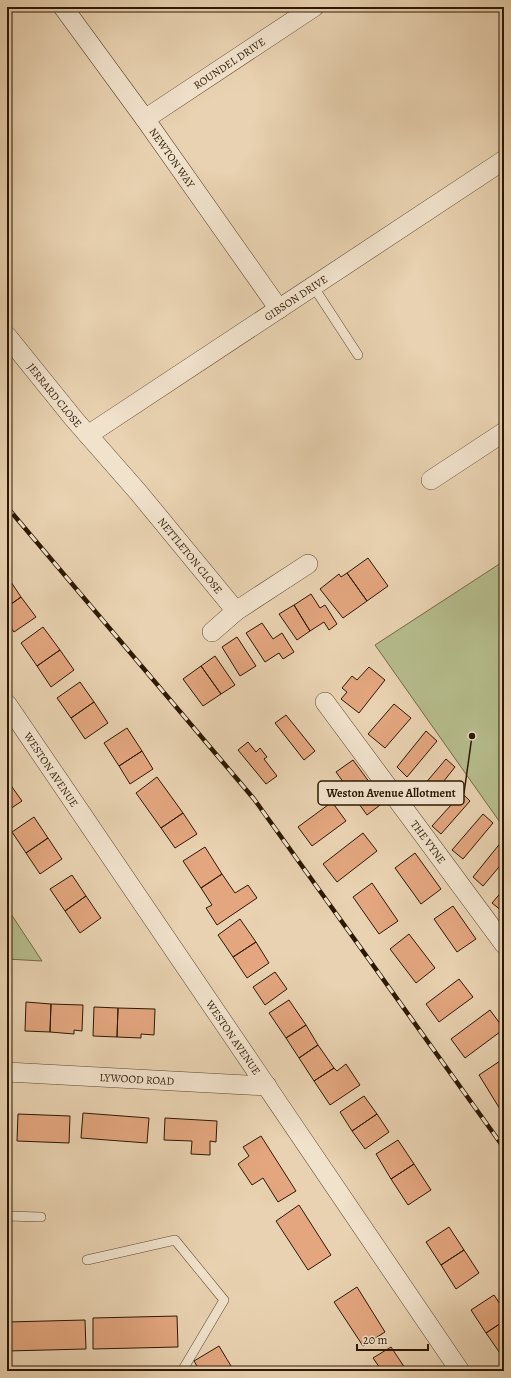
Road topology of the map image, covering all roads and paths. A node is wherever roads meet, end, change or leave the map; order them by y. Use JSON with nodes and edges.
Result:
{"nodes":[{"id":1,"x":63,"y":7,"type":"edge"},
{"id":2,"x":314,"y":7,"type":"edge"},
{"id":3,"x":145,"y":119,"type":"junction"},
{"id":4,"x":504,"y":160,"type":"edge"},
{"id":5,"x":314,"y":286,"type":"junction"},
{"id":6,"x":279,"y":309,"type":"junction"},
{"id":7,"x":7,"y":336,"type":"edge"},
{"id":8,"x":358,"y":355,"type":"dead end"},
{"id":9,"x":504,"y":432,"type":"edge"},
{"id":10,"x":88,"y":435,"type":"junction"},
{"id":11,"x":431,"y":480,"type":"dead end"},
{"id":12,"x":308,"y":564,"type":"dead end"},
{"id":13,"x":236,"y":611,"type":"junction"},
{"id":14,"x":212,"y":632,"type":"dead end"},
{"id":15,"x":325,"y":702,"type":"dead end"},
{"id":16,"x":7,"y":704,"type":"edge"},
{"id":17,"x":504,"y":944,"type":"edge"},
{"id":18,"x":7,"y":1072,"type":"edge"},
{"id":19,"x":267,"y":1086,"type":"junction"},
{"id":20,"x":7,"y":1216,"type":"edge"},
{"id":21,"x":41,"y":1217,"type":"dead end"},
{"id":22,"x":87,"y":1260,"type":"dead end"},
{"id":23,"x":182,"y":1371,"type":"edge"},
{"id":24,"x":460,"y":1371,"type":"edge"}],
"edges":[{"from":1,"to":3,"type":"street","name":"NEWTON WAY"},
{"from":2,"to":3,"type":"street","name":"ROUNDEL DRIVE"},
{"from":3,"to":6,"type":"street","name":"NEWTON WAY"},
{"from":4,"to":5,"type":"street","name":"GIBSON DRIVE"},
{"from":5,"to":6,"type":"street","name":"GIBSON DRIVE"},
{"from":5,"to":8,"type":"lane"},
{"from":6,"to":10,"type":"street","name":"GIBSON DRIVE"},
{"from":7,"to":10,"type":"street","name":"JERRARD CLOSE"},
{"from":9,"to":11,"type":"street"},
{"from":10,"to":13,"type":"street","name":"NETTLETON CLOSE"},
{"from":12,"to":13,"type":"street"},
{"from":13,"to":14,"type":"street"},
{"from":15,"to":17,"type":"street","name":"THE VYNE"},
{"from":16,"to":19,"type":"street","name":"WESTON AVENUE"},
{"from":18,"to":19,"type":"street","name":"LYWOOD ROAD"},
{"from":19,"to":24,"type":"street","name":"WESTON AVENUE"},
{"from":20,"to":21,"type":"lane"},
{"from":22,"to":23,"type":"lane"}]}
